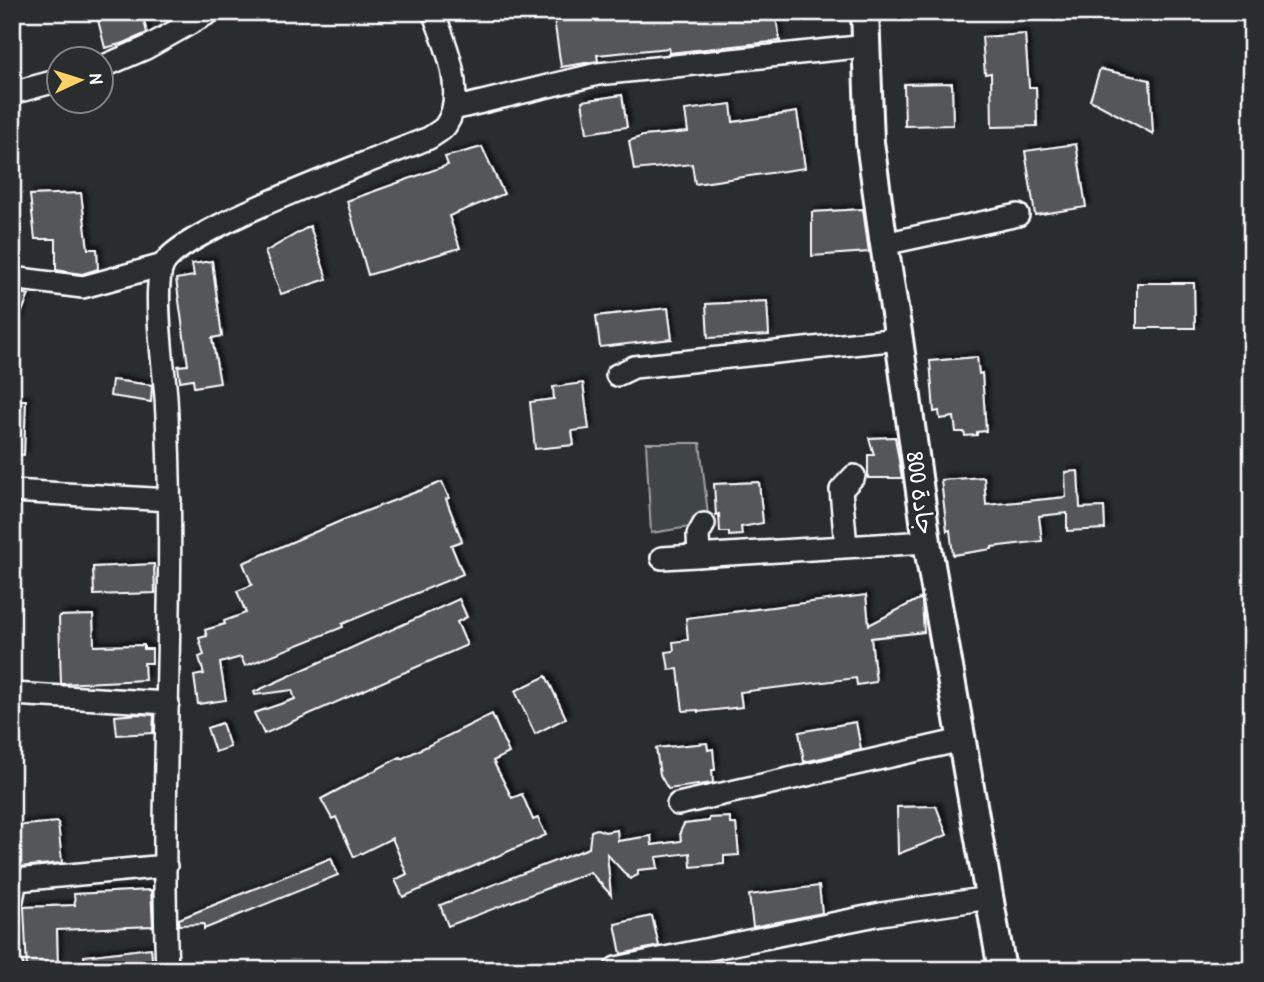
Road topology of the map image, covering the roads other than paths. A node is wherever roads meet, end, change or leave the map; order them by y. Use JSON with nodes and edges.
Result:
{"nodes":[{"id":1,"x":210,"y":12,"type":"edge"},
{"id":2,"x":433,"y":12,"type":"edge"},
{"id":3,"x":865,"y":12,"type":"edge"},
{"id":4,"x":867,"y":46,"type":"junction"},
{"id":5,"x":116,"y":61,"type":"edge"},
{"id":6,"x":46,"y":84,"type":"edge"},
{"id":7,"x":12,"y":93,"type":"edge"},
{"id":8,"x":453,"y":109,"type":"junction"},
{"id":9,"x":1018,"y":215,"type":"dead end"},
{"id":10,"x":884,"y":244,"type":"junction"},
{"id":11,"x":163,"y":265,"type":"junction"},
{"id":12,"x":12,"y":278,"type":"edge"},
{"id":13,"x":900,"y":339,"type":"junction"},
{"id":14,"x":617,"y":375,"type":"dead end"},
{"id":15,"x":854,"y":477,"type":"dead end"},
{"id":16,"x":12,"y":491,"type":"edge"},
{"id":17,"x":170,"y":500,"type":"junction"},
{"id":18,"x":704,"y":524,"type":"dead end"},
{"id":19,"x":927,"y":542,"type":"junction"},
{"id":20,"x":846,"y":547,"type":"junction"},
{"id":21,"x":699,"y":556,"type":"junction"},
{"id":22,"x":662,"y":558,"type":"dead end"},
{"id":23,"x":12,"y":694,"type":"edge"},
{"id":24,"x":168,"y":703,"type":"junction"},
{"id":25,"x":962,"y":740,"type":"junction"},
{"id":26,"x":678,"y":804,"type":"dead end"},
{"id":27,"x":166,"y":866,"type":"junction"},
{"id":28,"x":989,"y":898,"type":"junction"},
{"id":29,"x":12,"y":900,"type":"edge"},
{"id":30,"x":616,"y":968,"type":"dead end"},
{"id":31,"x":167,"y":970,"type":"edge"},
{"id":32,"x":1002,"y":970,"type":"edge"}],
"edges":[{"from":1,"to":5,"type":"street"},
{"from":2,"to":8,"type":"street"},
{"from":3,"to":4,"type":"main road","name":"جادة 800"},
{"from":4,"to":8,"type":"street"},
{"from":4,"to":10,"type":"main road","name":"جادة 800"},
{"from":6,"to":7,"type":"street"},
{"from":8,"to":11,"type":"street"},
{"from":9,"to":10,"type":"street"},
{"from":10,"to":13,"type":"main road","name":"جادة 800"},
{"from":11,"to":12,"type":"street"},
{"from":11,"to":17,"type":"street"},
{"from":13,"to":14,"type":"street"},
{"from":13,"to":19,"type":"main road","name":"جادة 800"},
{"from":15,"to":20,"type":"street"},
{"from":16,"to":17,"type":"street"},
{"from":17,"to":24,"type":"street"},
{"from":18,"to":21,"type":"street"},
{"from":19,"to":20,"type":"street"},
{"from":19,"to":25,"type":"main road","name":"جادة 800"},
{"from":20,"to":21,"type":"street"},
{"from":21,"to":22,"type":"street"},
{"from":23,"to":24,"type":"street"},
{"from":24,"to":27,"type":"street"},
{"from":25,"to":26,"type":"street"},
{"from":25,"to":28,"type":"main road","name":"جادة 800"},
{"from":27,"to":29,"type":"street"},
{"from":27,"to":31,"type":"street"},
{"from":28,"to":30,"type":"street"},
{"from":28,"to":32,"type":"main road","name":"جادة 800"}]}
